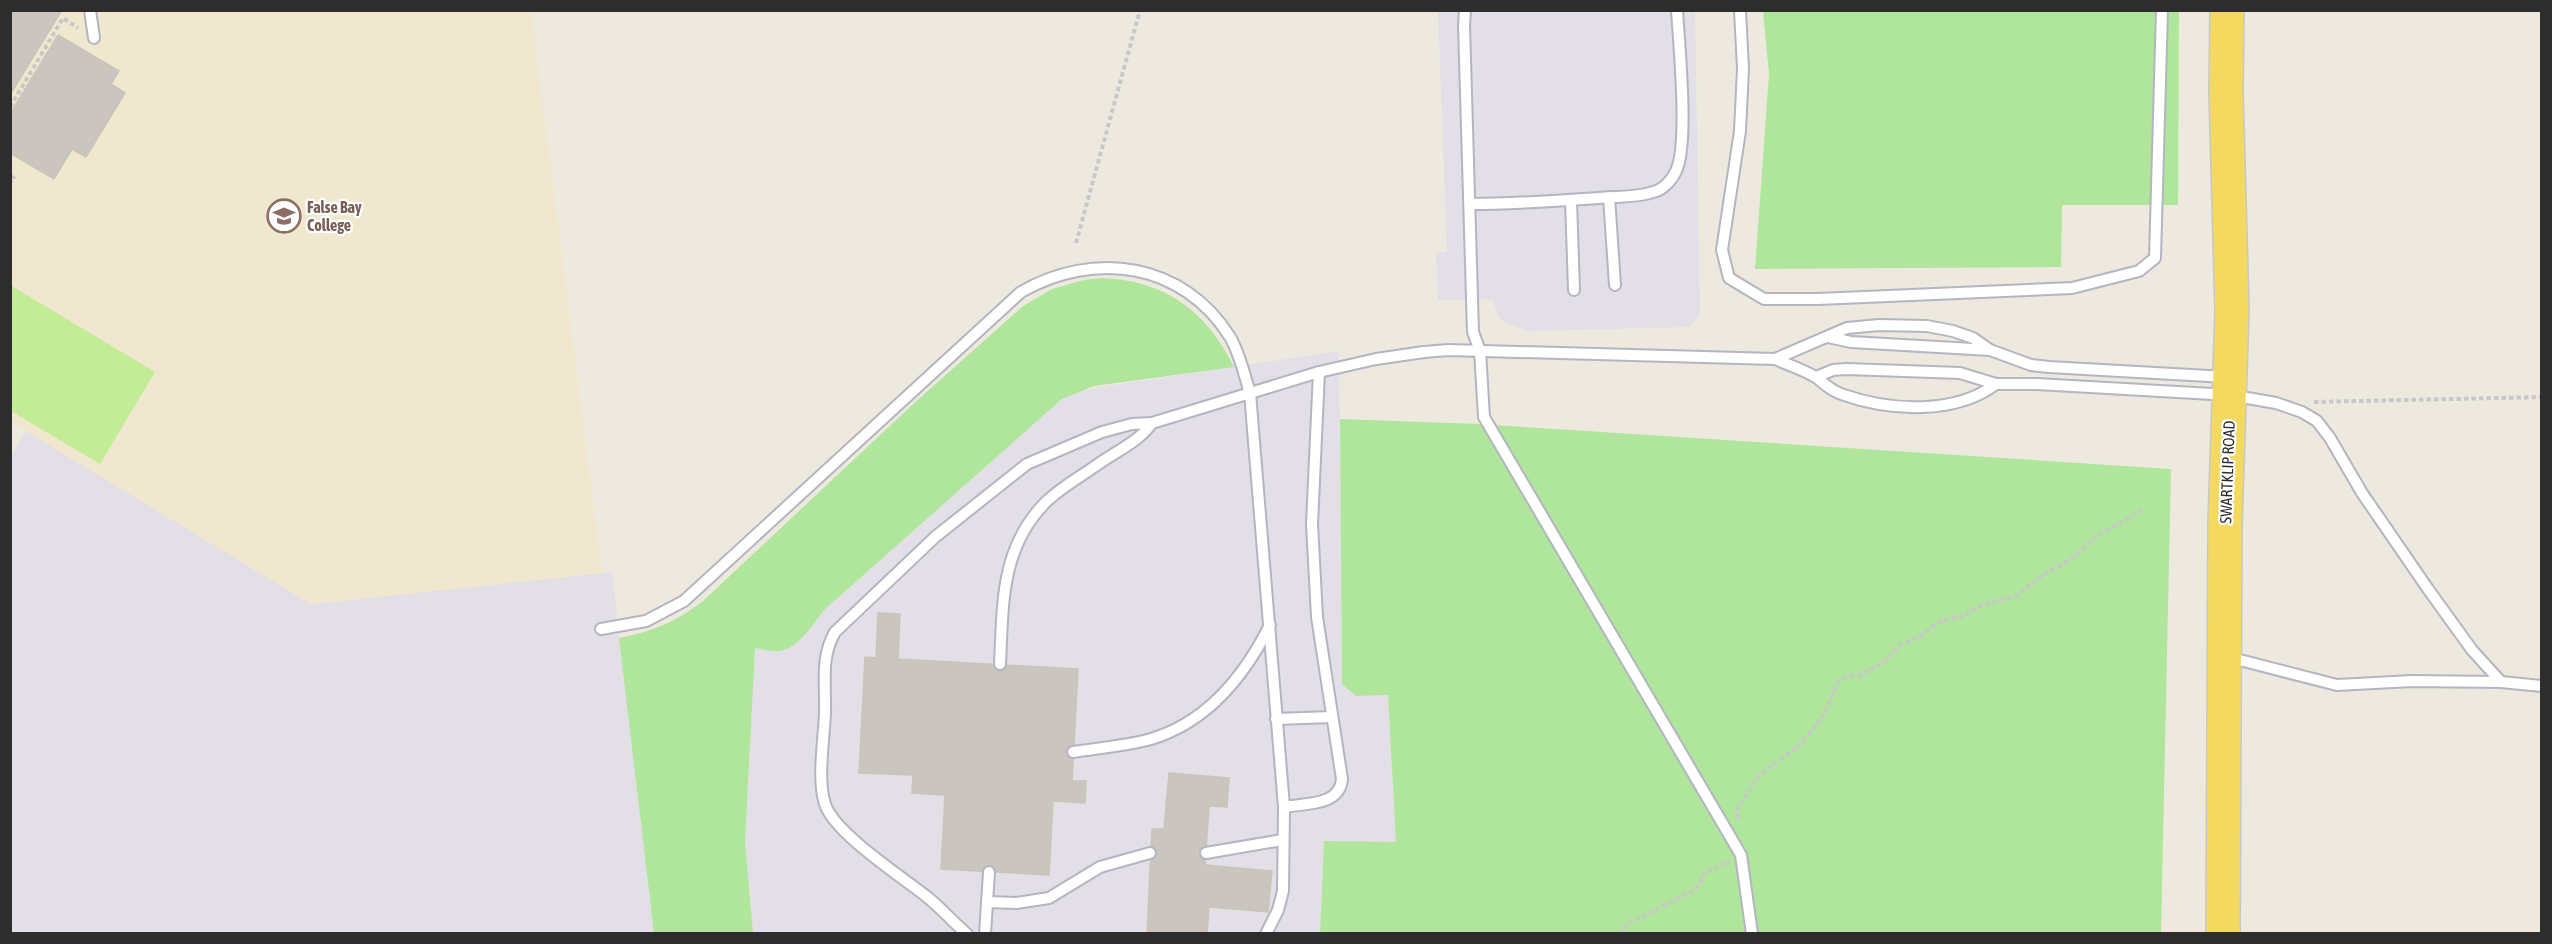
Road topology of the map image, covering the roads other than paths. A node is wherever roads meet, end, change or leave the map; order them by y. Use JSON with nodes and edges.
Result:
{"nodes":[{"id":1,"x":90,"y":10,"type":"edge"},
{"id":2,"x":1458,"y":10,"type":"edge"},
{"id":3,"x":1465,"y":10,"type":"edge"},
{"id":4,"x":1677,"y":10,"type":"edge"},
{"id":5,"x":1740,"y":10,"type":"edge"},
{"id":6,"x":2162,"y":10,"type":"edge"},
{"id":7,"x":2227,"y":10,"type":"edge"},
{"id":8,"x":1464,"y":25,"type":"junction"},
{"id":9,"x":94,"y":38,"type":"road end"},
{"id":10,"x":1609,"y":197,"type":"junction"},
{"id":11,"x":1571,"y":200,"type":"junction"},
{"id":12,"x":1470,"y":204,"type":"junction"},
{"id":13,"x":1615,"y":285,"type":"dead end"},
{"id":14,"x":1574,"y":290,"type":"dead end"},
{"id":15,"x":1828,"y":337,"type":"junction"},
{"id":16,"x":1990,"y":350,"type":"junction"},
{"id":17,"x":1480,"y":351,"type":"junction"},
{"id":18,"x":1775,"y":359,"type":"junction"},
{"id":19,"x":1319,"y":372,"type":"junction"},
{"id":20,"x":1816,"y":377,"type":"junction"},
{"id":21,"x":1996,"y":384,"type":"junction"},
{"id":22,"x":2230,"y":386,"type":"junction"},
{"id":23,"x":1250,"y":393,"type":"junction"},
{"id":24,"x":1152,"y":423,"type":"junction"},
{"id":25,"x":1271,"y":624,"type":"junction"},
{"id":26,"x":601,"y":628,"type":"dead end"},
{"id":27,"x":2225,"y":656,"type":"junction"},
{"id":28,"x":1000,"y":664,"type":"dead end"},
{"id":29,"x":2501,"y":682,"type":"junction"},
{"id":30,"x":2541,"y":686,"type":"edge"},
{"id":31,"x":1332,"y":717,"type":"junction"},
{"id":32,"x":1276,"y":719,"type":"junction"},
{"id":33,"x":1074,"y":752,"type":"dead end"},
{"id":34,"x":1284,"y":807,"type":"junction"},
{"id":35,"x":1282,"y":840,"type":"junction"},
{"id":36,"x":1150,"y":853,"type":"dead end"},
{"id":37,"x":1206,"y":853,"type":"dead end"},
{"id":38,"x":989,"y":872,"type":"dead end"},
{"id":39,"x":987,"y":902,"type":"junction"},
{"id":40,"x":967,"y":933,"type":"edge"},
{"id":41,"x":985,"y":933,"type":"edge"},
{"id":42,"x":1266,"y":933,"type":"edge"},
{"id":43,"x":1752,"y":933,"type":"edge"},
{"id":44,"x":2223,"y":933,"type":"edge"}],
"edges":[{"from":1,"to":9,"type":"lane"},
{"from":2,"to":8,"type":"lane"},
{"from":3,"to":8,"type":"lane"},
{"from":4,"to":10,"type":"lane"},
{"from":5,"to":6,"type":"lane"},
{"from":7,"to":22,"type":"main road","name":"SWARTKLIP ROAD"},
{"from":8,"to":12,"type":"lane"},
{"from":10,"to":11,"type":"lane"},
{"from":10,"to":13,"type":"lane"},
{"from":11,"to":12,"type":"lane"},
{"from":11,"to":14,"type":"lane"},
{"from":12,"to":17,"type":"lane"},
{"from":15,"to":16,"type":"lane"},
{"from":15,"to":16,"type":"lane"},
{"from":15,"to":18,"type":"lane"},
{"from":16,"to":22,"type":"lane"},
{"from":17,"to":18,"type":"lane"},
{"from":17,"to":19,"type":"lane"},
{"from":17,"to":43,"type":"lane"},
{"from":18,"to":20,"type":"lane"},
{"from":19,"to":23,"type":"lane"},
{"from":19,"to":31,"type":"lane"},
{"from":20,"to":21,"type":"lane"},
{"from":20,"to":21,"type":"lane"},
{"from":21,"to":22,"type":"lane"},
{"from":22,"to":27,"type":"main road","name":"SWARTKLIP ROAD"},
{"from":22,"to":29,"type":"lane"},
{"from":23,"to":24,"type":"lane"},
{"from":23,"to":25,"type":"lane"},
{"from":23,"to":26,"type":"lane"},
{"from":24,"to":28,"type":"lane"},
{"from":24,"to":40,"type":"lane"},
{"from":25,"to":32,"type":"lane"},
{"from":25,"to":33,"type":"lane"},
{"from":27,"to":29,"type":"lane"},
{"from":27,"to":44,"type":"main road","name":"SWARTKLIP ROAD"},
{"from":29,"to":30,"type":"lane"},
{"from":31,"to":32,"type":"lane"},
{"from":31,"to":34,"type":"lane"},
{"from":32,"to":34,"type":"lane"},
{"from":34,"to":35,"type":"lane"},
{"from":35,"to":37,"type":"lane"},
{"from":35,"to":42,"type":"lane"},
{"from":36,"to":39,"type":"lane"},
{"from":38,"to":39,"type":"lane"},
{"from":39,"to":41,"type":"lane"}]}
